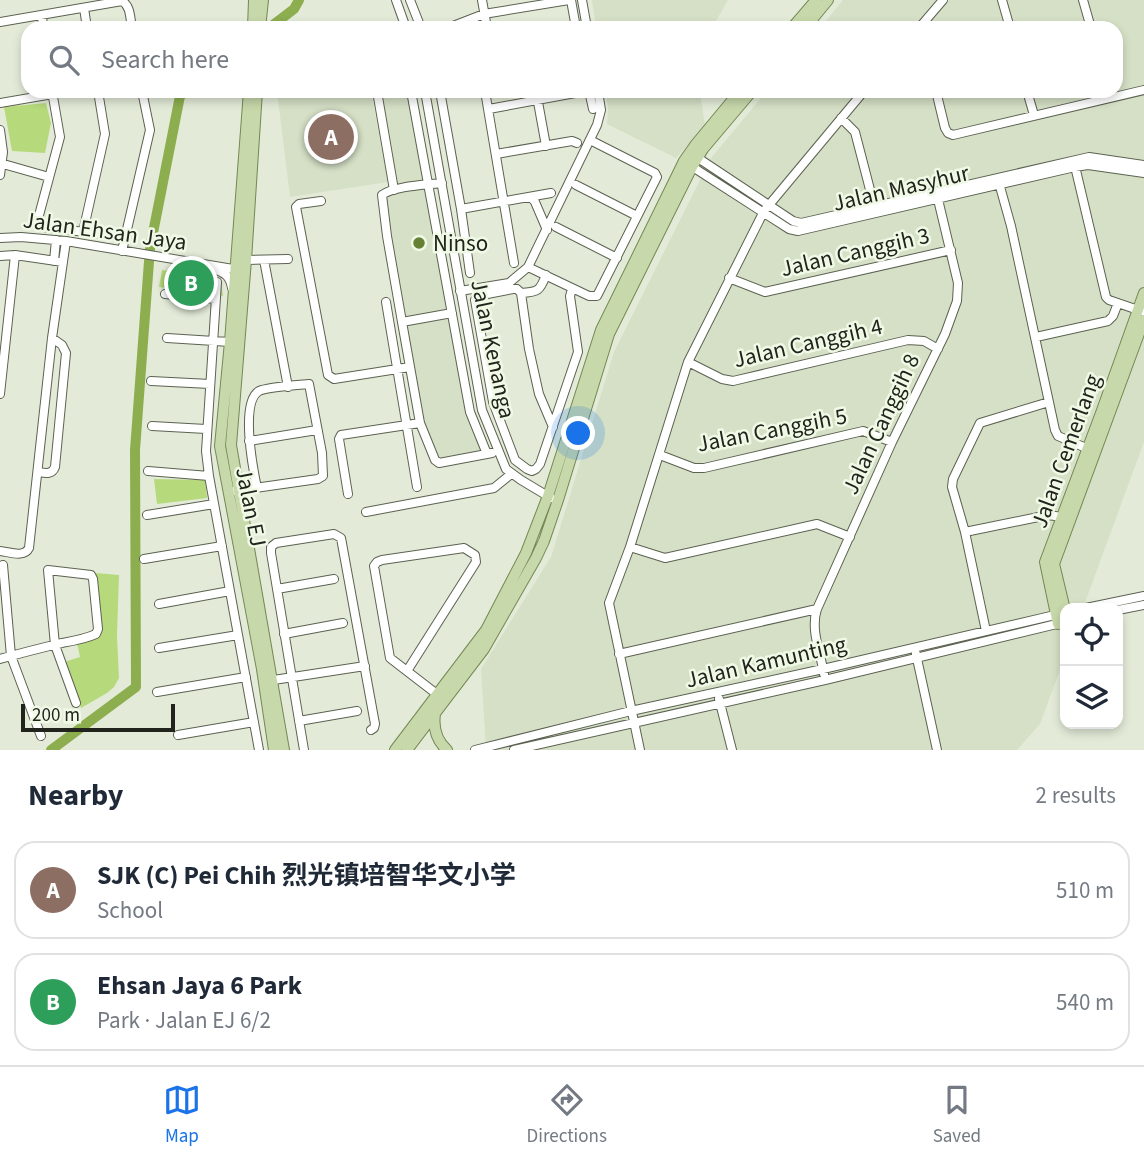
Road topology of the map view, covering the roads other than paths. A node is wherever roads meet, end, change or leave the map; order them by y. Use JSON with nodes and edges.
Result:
{"nodes":[{"id":1,"x":254,"y":0,"type":"edge"},
{"id":2,"x":263,"y":0,"type":"edge"},
{"id":3,"x":396,"y":0,"type":"edge"},
{"id":4,"x":410,"y":0,"type":"edge"},
{"id":5,"x":482,"y":0,"type":"edge"},
{"id":6,"x":570,"y":0,"type":"edge"},
{"id":7,"x":582,"y":0,"type":"edge"},
{"id":8,"x":816,"y":0,"type":"edge"},
{"id":9,"x":828,"y":0,"type":"edge"},
{"id":10,"x":943,"y":0,"type":"edge"},
{"id":11,"x":1002,"y":0,"type":"edge"},
{"id":12,"x":1083,"y":0,"type":"edge"},
{"id":13,"x":84,"y":8,"type":"junction"},
{"id":14,"x":484,"y":14,"type":"junction"},
{"id":15,"x":42,"y":15,"type":"junction"},
{"id":16,"x":42,"y":21,"type":"edge"},
{"id":17,"x":86,"y":21,"type":"edge"},
{"id":18,"x":130,"y":21,"type":"edge"},
{"id":19,"x":257,"y":21,"type":"edge"},
{"id":20,"x":258,"y":21,"type":"edge"},
{"id":21,"x":404,"y":21,"type":"edge"},
{"id":22,"x":418,"y":21,"type":"edge"},
{"id":23,"x":466,"y":21,"type":"edge"},
{"id":24,"x":486,"y":21,"type":"edge"},
{"id":25,"x":574,"y":21,"type":"edge"},
{"id":26,"x":586,"y":21,"type":"edge"},
{"id":27,"x":798,"y":21,"type":"edge"},
{"id":28,"x":811,"y":21,"type":"edge"},
{"id":29,"x":925,"y":21,"type":"edge"},
{"id":30,"x":1008,"y":21,"type":"edge"},
{"id":31,"x":1089,"y":21,"type":"edge"},
{"id":32,"x":0,"y":22,"type":"edge"},
{"id":33,"x":1144,"y":90,"type":"edge"},
{"id":34,"x":1123,"y":93,"type":"edge"},
{"id":35,"x":24,"y":98,"type":"edge"},
{"id":36,"x":53,"y":98,"type":"edge"},
{"id":37,"x":98,"y":98,"type":"edge"},
{"id":38,"x":143,"y":98,"type":"edge"},
{"id":39,"x":248,"y":98,"type":"edge"},
{"id":40,"x":256,"y":98,"type":"edge"},
{"id":41,"x":378,"y":98,"type":"edge"},
{"id":42,"x":412,"y":98,"type":"edge"},
{"id":43,"x":426,"y":98,"type":"edge"},
{"id":44,"x":441,"y":98,"type":"edge"},
{"id":45,"x":487,"y":98,"type":"edge"},
{"id":46,"x":537,"y":98,"type":"edge"},
{"id":47,"x":552,"y":98,"type":"edge"},
{"id":48,"x":589,"y":98,"type":"edge"},
{"id":49,"x":599,"y":98,"type":"edge"},
{"id":50,"x":735,"y":98,"type":"edge"},
{"id":51,"x":746,"y":98,"type":"edge"},
{"id":52,"x":857,"y":98,"type":"edge"},
{"id":53,"x":938,"y":98,"type":"edge"},
{"id":54,"x":1029,"y":98,"type":"edge"},
{"id":55,"x":1099,"y":98,"type":"edge"},
{"id":56,"x":537,"y":101,"type":"junction"},
{"id":57,"x":0,"y":103,"type":"edge"},
{"id":58,"x":489,"y":109,"type":"junction"},
{"id":59,"x":593,"y":109,"type":"dead end"},
{"id":60,"x":1034,"y":115,"type":"junction"},
{"id":61,"x":841,"y":118,"type":"junction"},
{"id":62,"x":0,"y":130,"type":"edge"},
{"id":63,"x":590,"y":140,"type":"junction"},
{"id":64,"x":577,"y":143,"type":"dead end"},
{"id":65,"x":546,"y":146,"type":"junction"},
{"id":66,"x":496,"y":154,"type":"junction"},
{"id":67,"x":691,"y":160,"type":"junction"},
{"id":68,"x":1,"y":163,"type":"edge"},
{"id":69,"x":1074,"y":163,"type":"junction"},
{"id":70,"x":1144,"y":165,"type":"edge"},
{"id":71,"x":1144,"y":173,"type":"edge"},
{"id":72,"x":0,"y":175,"type":"edge"},
{"id":73,"x":49,"y":177,"type":"junction"},
{"id":74,"x":998,"y":181,"type":"junction"},
{"id":75,"x":442,"y":183,"type":"junction"},
{"id":76,"x":429,"y":185,"type":"junction"},
{"id":77,"x":576,"y":185,"type":"dead end"},
{"id":78,"x":394,"y":190,"type":"junction"},
{"id":79,"x":551,"y":193,"type":"dead end"},
{"id":80,"x":937,"y":195,"type":"junction"},
{"id":81,"x":534,"y":197,"type":"junction"},
{"id":82,"x":505,"y":200,"type":"junction"},
{"id":83,"x":321,"y":201,"type":"dead end"},
{"id":84,"x":874,"y":205,"type":"junction"},
{"id":85,"x":766,"y":208,"type":"junction"},
{"id":86,"x":461,"y":209,"type":"junction"},
{"id":87,"x":637,"y":216,"type":"junction"},
{"id":88,"x":551,"y":226,"type":"junction"},
{"id":89,"x":83,"y":232,"type":"junction"},
{"id":90,"x":127,"y":237,"type":"junction"},
{"id":91,"x":0,"y":238,"type":"edge"},
{"id":92,"x":56,"y":240,"type":"junction"},
{"id":93,"x":66,"y":241,"type":"junction"},
{"id":94,"x":238,"y":242,"type":"junction"},
{"id":95,"x":951,"y":250,"type":"junction"},
{"id":96,"x":126,"y":251,"type":"junction"},
{"id":97,"x":0,"y":256,"type":"edge"},
{"id":98,"x":15,"y":256,"type":"junction"},
{"id":99,"x":617,"y":258,"type":"junction"},
{"id":100,"x":288,"y":259,"type":"dead end"},
{"id":101,"x":264,"y":260,"type":"junction"},
{"id":102,"x":58,"y":261,"type":"junction"},
{"id":103,"x":514,"y":263,"type":"dead end"},
{"id":104,"x":204,"y":264,"type":"junction"},
{"id":105,"x":242,"y":267,"type":"junction"},
{"id":106,"x":528,"y":267,"type":"junction"},
{"id":107,"x":470,"y":274,"type":"dead end"},
{"id":108,"x":546,"y":275,"type":"junction"},
{"id":109,"x":729,"y":278,"type":"junction"},
{"id":110,"x":217,"y":282,"type":"dead end"},
{"id":111,"x":572,"y":289,"type":"junction"},
{"id":112,"x":460,"y":291,"type":"junction"},
{"id":113,"x":521,"y":293,"type":"junction"},
{"id":114,"x":1144,"y":293,"type":"edge"},
{"id":115,"x":165,"y":294,"type":"dead end"},
{"id":116,"x":233,"y":294,"type":"junction"},
{"id":117,"x":215,"y":299,"type":"junction"},
{"id":118,"x":386,"y":302,"type":"dead end"},
{"id":119,"x":1118,"y":303,"type":"junction"},
{"id":120,"x":1141,"y":311,"type":"edge"},
{"id":121,"x":464,"y":314,"type":"junction"},
{"id":122,"x":452,"y":315,"type":"junction"},
{"id":123,"x":1144,"y":320,"type":"edge"},
{"id":124,"x":402,"y":322,"type":"junction"},
{"id":125,"x":1036,"y":337,"type":"junction"},
{"id":126,"x":52,"y":338,"type":"junction"},
{"id":127,"x":167,"y":338,"type":"dead end"},
{"id":128,"x":213,"y":341,"type":"junction"},
{"id":129,"x":230,"y":342,"type":"junction"},
{"id":130,"x":938,"y":349,"type":"junction"},
{"id":131,"x":688,"y":362,"type":"junction"},
{"id":132,"x":410,"y":367,"type":"junction"},
{"id":133,"x":398,"y":369,"type":"junction"},
{"id":134,"x":151,"y":380,"type":"dead end"},
{"id":135,"x":210,"y":384,"type":"junction"},
{"id":136,"x":288,"y":387,"type":"junction"},
{"id":137,"x":0,"y":394,"type":"edge"},
{"id":138,"x":1049,"y":402,"type":"junction"},
{"id":139,"x":420,"y":424,"type":"junction"},
{"id":140,"x":406,"y":425,"type":"junction"},
{"id":141,"x":152,"y":426,"type":"dead end"},
{"id":142,"x":553,"y":427,"type":"junction"},
{"id":143,"x":206,"y":429,"type":"junction"},
{"id":144,"x":317,"y":429,"type":"junction"},
{"id":145,"x":248,"y":441,"type":"junction"},
{"id":146,"x":892,"y":442,"type":"junction"},
{"id":147,"x":1091,"y":451,"type":"junction"},
{"id":148,"x":498,"y":452,"type":"junction"},
{"id":149,"x":487,"y":454,"type":"junction"},
{"id":150,"x":660,"y":455,"type":"junction"},
{"id":151,"x":148,"y":471,"type":"dead end"},
{"id":152,"x":38,"y":472,"type":"junction"},
{"id":153,"x":511,"y":474,"type":"junction"},
{"id":154,"x":209,"y":476,"type":"junction"},
{"id":155,"x":417,"y":487,"type":"dead end"},
{"id":156,"x":257,"y":488,"type":"junction"},
{"id":157,"x":232,"y":489,"type":"junction"},
{"id":158,"x":212,"y":491,"type":"junction"},
{"id":159,"x":348,"y":494,"type":"dead end"},
{"id":160,"x":553,"y":498,"type":"junction"},
{"id":161,"x":214,"y":504,"type":"junction"},
{"id":162,"x":366,"y":512,"type":"dead end"},
{"id":163,"x":148,"y":515,"type":"dead end"},
{"id":164,"x":1062,"y":517,"type":"junction"},
{"id":165,"x":965,"y":532,"type":"junction"},
{"id":166,"x":850,"y":537,"type":"junction"},
{"id":167,"x":222,"y":546,"type":"junction"},
{"id":168,"x":630,"y":547,"type":"junction"},
{"id":169,"x":0,"y":551,"type":"edge"},
{"id":170,"x":144,"y":559,"type":"dead end"},
{"id":171,"x":3,"y":565,"type":"dead end"},
{"id":172,"x":334,"y":579,"type":"dead end"},
{"id":173,"x":276,"y":589,"type":"junction"},
{"id":174,"x":230,"y":591,"type":"junction"},
{"id":175,"x":1144,"y":596,"type":"edge"},
{"id":176,"x":1110,"y":603,"type":"edge"},
{"id":177,"x":159,"y":604,"type":"dead end"},
{"id":178,"x":1060,"y":604,"type":"edge"},
{"id":179,"x":1144,"y":605,"type":"edge"},
{"id":180,"x":817,"y":609,"type":"junction"},
{"id":181,"x":1123,"y":609,"type":"edge"},
{"id":182,"x":1060,"y":611,"type":"edge"},
{"id":183,"x":1060,"y":617,"type":"edge"},
{"id":184,"x":1060,"y":618,"type":"edge"},
{"id":185,"x":343,"y":623,"type":"dead end"},
{"id":186,"x":986,"y":631,"type":"junction"},
{"id":187,"x":284,"y":634,"type":"junction"},
{"id":188,"x":238,"y":635,"type":"junction"},
{"id":189,"x":55,"y":645,"type":"junction"},
{"id":190,"x":159,"y":648,"type":"dead end"},
{"id":191,"x":914,"y":648,"type":"junction"},
{"id":192,"x":619,"y":654,"type":"junction"},
{"id":193,"x":11,"y":656,"type":"junction"},
{"id":194,"x":916,"y":658,"type":"junction"},
{"id":195,"x":0,"y":659,"type":"edge"},
{"id":196,"x":365,"y":666,"type":"junction"},
{"id":197,"x":823,"y":669,"type":"junction"},
{"id":198,"x":407,"y":671,"type":"junction"},
{"id":199,"x":292,"y":676,"type":"junction"},
{"id":200,"x":246,"y":677,"type":"junction"},
{"id":201,"x":825,"y":680,"type":"junction"},
{"id":202,"x":268,"y":681,"type":"junction"},
{"id":203,"x":157,"y":692,"type":"dead end"},
{"id":204,"x":718,"y":692,"type":"junction"},
{"id":205,"x":438,"y":695,"type":"junction"},
{"id":206,"x":76,"y":703,"type":"dead end"},
{"id":207,"x":720,"y":703,"type":"junction"},
{"id":208,"x":356,"y":711,"type":"dead end"},
{"id":209,"x":631,"y":711,"type":"junction"},
{"id":210,"x":435,"y":713,"type":"junction"},
{"id":211,"x":299,"y":721,"type":"junction"},
{"id":212,"x":254,"y":722,"type":"junction"},
{"id":213,"x":634,"y":723,"type":"junction"},
{"id":214,"x":372,"y":730,"type":"dead end"},
{"id":215,"x":178,"y":735,"type":"dead end"},
{"id":216,"x":41,"y":736,"type":"dead end"},
{"id":217,"x":488,"y":749,"type":"edge"},
{"id":218,"x":259,"y":750,"type":"edge"},
{"id":219,"x":274,"y":750,"type":"edge"},
{"id":220,"x":284,"y":750,"type":"edge"},
{"id":221,"x":304,"y":750,"type":"edge"},
{"id":222,"x":395,"y":750,"type":"edge"},
{"id":223,"x":407,"y":750,"type":"edge"},
{"id":224,"x":447,"y":750,"type":"edge"},
{"id":225,"x":475,"y":750,"type":"edge"},
{"id":226,"x":514,"y":750,"type":"edge"},
{"id":227,"x":640,"y":750,"type":"edge"},
{"id":228,"x":732,"y":750,"type":"edge"},
{"id":229,"x":937,"y":750,"type":"edge"}],
"edges":[{"from":1,"to":19,"type":"main road"},
{"from":2,"to":20,"type":"main road"},
{"from":3,"to":21,"type":"street"},
{"from":4,"to":22,"type":"street"},
{"from":5,"to":14,"type":"street"},
{"from":6,"to":14,"type":"street"},
{"from":6,"to":25,"type":"street"},
{"from":7,"to":26,"type":"street"},
{"from":8,"to":27,"type":"main road"},
{"from":9,"to":28,"type":"main road"},
{"from":10,"to":29,"type":"street"},
{"from":11,"to":30,"type":"street"},
{"from":12,"to":31,"type":"street"},
{"from":13,"to":15,"type":"street"},
{"from":13,"to":17,"type":"street"},
{"from":13,"to":18,"type":"street"},
{"from":14,"to":23,"type":"street"},
{"from":14,"to":24,"type":"street"},
{"from":15,"to":16,"type":"street"},
{"from":15,"to":32,"type":"street"},
{"from":33,"to":34,"type":"street"},
{"from":35,"to":57,"type":"street"},
{"from":36,"to":73,"type":"street"},
{"from":37,"to":89,"type":"street"},
{"from":38,"to":90,"type":"street"},
{"from":39,"to":94,"type":"main road"},
{"from":40,"to":105,"type":"main road"},
{"from":41,"to":78,"type":"street"},
{"from":42,"to":76,"type":"street"},
{"from":43,"to":75,"type":"street","name":"Jalan Kenanga"},
{"from":44,"to":86,"type":"street"},
{"from":45,"to":58,"type":"street"},
{"from":46,"to":56,"type":"street"},
{"from":47,"to":56,"type":"street"},
{"from":48,"to":59,"type":"street"},
{"from":49,"to":63,"type":"street"},
{"from":50,"to":67,"type":"main road"},
{"from":51,"to":67,"type":"main road"},
{"from":52,"to":61,"type":"street"},
{"from":53,"to":60,"type":"street"},
{"from":54,"to":60,"type":"street"},
{"from":55,"to":60,"type":"street"},
{"from":56,"to":58,"type":"street"},
{"from":56,"to":65,"type":"street"},
{"from":58,"to":66,"type":"street"},
{"from":61,"to":84,"type":"street"},
{"from":61,"to":85,"type":"street"},
{"from":62,"to":68,"type":"street"},
{"from":63,"to":87,"type":"street"},
{"from":63,"to":88,"type":"street"},
{"from":64,"to":65,"type":"street"},
{"from":65,"to":66,"type":"street"},
{"from":66,"to":82,"type":"street"},
{"from":67,"to":85,"type":"street","name":"Jalan Masyhur"},
{"from":67,"to":160,"type":"main road"},
{"from":68,"to":72,"type":"street"},
{"from":68,"to":73,"type":"street"},
{"from":69,"to":70,"type":"street","name":"Jalan Masyhur"},
{"from":69,"to":71,"type":"street","name":"Jalan Masyhur"},
{"from":69,"to":74,"type":"street","name":"Jalan Masyhur"},
{"from":69,"to":119,"type":"street"},
{"from":73,"to":89,"type":"street"},
{"from":74,"to":80,"type":"street","name":"Jalan Masyhur"},
{"from":74,"to":125,"type":"street"},
{"from":75,"to":76,"type":"street"},
{"from":75,"to":112,"type":"street","name":"Jalan Kenanga"},
{"from":76,"to":78,"type":"street"},
{"from":76,"to":122,"type":"street"},
{"from":77,"to":87,"type":"street"},
{"from":78,"to":124,"type":"street"},
{"from":79,"to":81,"type":"street"},
{"from":80,"to":84,"type":"street","name":"Jalan Masyhur"},
{"from":80,"to":85,"type":"street","name":"Jalan Masyhur"},
{"from":80,"to":95,"type":"street","name":"Jalan Canggih 8"},
{"from":81,"to":82,"type":"street"},
{"from":81,"to":88,"type":"street"},
{"from":82,"to":86,"type":"street"},
{"from":82,"to":103,"type":"street"},
{"from":83,"to":133,"type":"street"},
{"from":84,"to":85,"type":"street","name":"Jalan Masyhur"},
{"from":85,"to":109,"type":"street"},
{"from":86,"to":107,"type":"street"},
{"from":87,"to":99,"type":"street"},
{"from":88,"to":99,"type":"street"},
{"from":88,"to":106,"type":"street"},
{"from":89,"to":90,"type":"street"},
{"from":90,"to":96,"type":"street"},
{"from":91,"to":92,"type":"street","name":"Jalan Ehsan Jaya"},
{"from":92,"to":93,"type":"street","name":"Jalan Ehsan Jaya"},
{"from":92,"to":102,"type":"street"},
{"from":93,"to":96,"type":"street","name":"Jalan Ehsan Jaya"},
{"from":93,"to":102,"type":"street"},
{"from":94,"to":104,"type":"street"},
{"from":94,"to":105,"type":"main road"},
{"from":95,"to":109,"type":"street","name":"Jalan Canggih 3"},
{"from":95,"to":130,"type":"street","name":"Jalan Canggih 8"},
{"from":96,"to":104,"type":"street","name":"Jalan Ehsan Jaya"},
{"from":97,"to":98,"type":"street"},
{"from":98,"to":102,"type":"street"},
{"from":98,"to":137,"type":"street"},
{"from":99,"to":111,"type":"street"},
{"from":100,"to":101,"type":"street","name":"Jalan Ehsan Jaya"},
{"from":101,"to":105,"type":"street","name":"Jalan Ehsan Jaya"},
{"from":101,"to":136,"type":"street"},
{"from":102,"to":126,"type":"street"},
{"from":104,"to":105,"type":"street","name":"Jalan Ehsan Jaya"},
{"from":104,"to":116,"type":"street"},
{"from":105,"to":116,"type":"main road","name":"Jalan EJ"},
{"from":105,"to":157,"type":"main road","name":"Jalan EJ"},
{"from":106,"to":108,"type":"street"},
{"from":106,"to":112,"type":"street"},
{"from":108,"to":111,"type":"street"},
{"from":108,"to":113,"type":"street"},
{"from":109,"to":131,"type":"street"},
{"from":110,"to":117,"type":"street"},
{"from":111,"to":142,"type":"street"},
{"from":112,"to":121,"type":"street","name":"Jalan Kenanga"},
{"from":113,"to":142,"type":"street"},
{"from":113,"to":142,"type":"street"},
{"from":114,"to":120,"type":"main road","name":"Jalan Cemerlang"},
{"from":115,"to":117,"type":"street"},
{"from":116,"to":129,"type":"main road","name":"Jalan EJ"},
{"from":117,"to":128,"type":"street"},
{"from":118,"to":133,"type":"street"},
{"from":119,"to":120,"type":"street"},
{"from":119,"to":125,"type":"street"},
{"from":120,"to":147,"type":"main road","name":"Jalan Cemerlang"},
{"from":121,"to":122,"type":"street"},
{"from":121,"to":148,"type":"street","name":"Jalan Kenanga"},
{"from":122,"to":124,"type":"street"},
{"from":122,"to":149,"type":"street"},
{"from":123,"to":147,"type":"main road","name":"Jalan Cemerlang"},
{"from":124,"to":132,"type":"street"},
{"from":125,"to":138,"type":"street"},
{"from":126,"to":152,"type":"street"},
{"from":126,"to":152,"type":"street"},
{"from":127,"to":128,"type":"street"},
{"from":128,"to":129,"type":"street"},
{"from":128,"to":135,"type":"street"},
{"from":129,"to":157,"type":"main road","name":"Jalan EJ"},
{"from":130,"to":131,"type":"street","name":"Jalan Canggih 4"},
{"from":130,"to":146,"type":"street","name":"Jalan Canggih 8"},
{"from":131,"to":150,"type":"street"},
{"from":132,"to":133,"type":"street"},
{"from":132,"to":139,"type":"street"},
{"from":133,"to":140,"type":"street"},
{"from":134,"to":135,"type":"street"},
{"from":135,"to":143,"type":"street"},
{"from":136,"to":144,"type":"street"},
{"from":136,"to":145,"type":"street"},
{"from":138,"to":147,"type":"street"},
{"from":138,"to":165,"type":"street"},
{"from":139,"to":140,"type":"street"},
{"from":139,"to":149,"type":"street"},
{"from":140,"to":155,"type":"street"},
{"from":140,"to":159,"type":"street"},
{"from":141,"to":143,"type":"street"},
{"from":143,"to":154,"type":"street"},
{"from":144,"to":145,"type":"street"},
{"from":144,"to":156,"type":"street"},
{"from":145,"to":156,"type":"street"},
{"from":146,"to":150,"type":"street","name":"Jalan Canggih 5"},
{"from":146,"to":166,"type":"street","name":"Jalan Canggih 8"},
{"from":147,"to":164,"type":"main road","name":"Jalan Cemerlang"},
{"from":147,"to":178,"type":"main road","name":"Jalan Cemerlang"},
{"from":148,"to":149,"type":"street"},
{"from":148,"to":153,"type":"street","name":"Jalan Kenanga"},
{"from":150,"to":168,"type":"street"},
{"from":151,"to":154,"type":"street"},
{"from":152,"to":169,"type":"street"},
{"from":153,"to":160,"type":"street","name":"Jalan Kenanga"},
{"from":153,"to":162,"type":"street"},
{"from":154,"to":158,"type":"street"},
{"from":156,"to":157,"type":"street"},
{"from":157,"to":158,"type":"street"},
{"from":157,"to":202,"type":"main road","name":"Jalan EJ"},
{"from":158,"to":161,"type":"street"},
{"from":160,"to":205,"type":"main road"},
{"from":160,"to":210,"type":"main road"},
{"from":161,"to":163,"type":"street"},
{"from":161,"to":167,"type":"street"},
{"from":164,"to":165,"type":"street"},
{"from":164,"to":182,"type":"main road","name":"Jalan Cemerlang"},
{"from":165,"to":186,"type":"street"},
{"from":166,"to":168,"type":"street"},
{"from":166,"to":180,"type":"street","name":"Jalan Canggih 8"},
{"from":167,"to":170,"type":"street"},
{"from":167,"to":174,"type":"street"},
{"from":168,"to":192,"type":"street"},
{"from":171,"to":193,"type":"street"},
{"from":172,"to":173,"type":"street"},
{"from":173,"to":187,"type":"street"},
{"from":173,"to":196,"type":"street"},
{"from":174,"to":177,"type":"street"},
{"from":174,"to":188,"type":"street"},
{"from":175,"to":176,"type":"street"},
{"from":179,"to":181,"type":"street"},
{"from":180,"to":192,"type":"street"},
{"from":180,"to":197,"type":"street","name":"Jalan Canggih 8"},
{"from":183,"to":186,"type":"street","name":"Jalan Kamunting"},
{"from":184,"to":194,"type":"street","name":"Jalan Kamunting"},
{"from":185,"to":187,"type":"street"},
{"from":186,"to":191,"type":"street","name":"Jalan Kamunting"},
{"from":187,"to":199,"type":"street"},
{"from":188,"to":190,"type":"street"},
{"from":188,"to":200,"type":"street"},
{"from":189,"to":189,"type":"street"},
{"from":189,"to":193,"type":"street"},
{"from":189,"to":206,"type":"street"},
{"from":191,"to":194,"type":"street"},
{"from":191,"to":197,"type":"street","name":"Jalan Kamunting"},
{"from":192,"to":209,"type":"street"},
{"from":193,"to":195,"type":"street"},
{"from":193,"to":216,"type":"street"},
{"from":194,"to":201,"type":"street","name":"Jalan Kamunting"},
{"from":194,"to":229,"type":"street"},
{"from":196,"to":199,"type":"street"},
{"from":196,"to":214,"type":"street"},
{"from":197,"to":201,"type":"street","name":"Jalan Canggih 8"},
{"from":197,"to":204,"type":"street","name":"Jalan Kamunting"},
{"from":198,"to":198,"type":"street"},
{"from":198,"to":205,"type":"street"},
{"from":199,"to":202,"type":"street"},
{"from":199,"to":211,"type":"street"},
{"from":200,"to":203,"type":"street"},
{"from":200,"to":212,"type":"street"},
{"from":201,"to":207,"type":"street","name":"Jalan Kamunting"},
{"from":202,"to":219,"type":"main road","name":"Jalan EJ"},
{"from":202,"to":220,"type":"main road","name":"Jalan EJ"},
{"from":204,"to":207,"type":"street"},
{"from":204,"to":209,"type":"street","name":"Jalan Kamunting"},
{"from":205,"to":222,"type":"main road"},
{"from":207,"to":213,"type":"street","name":"Jalan Kamunting"},
{"from":207,"to":228,"type":"street"},
{"from":208,"to":211,"type":"street"},
{"from":209,"to":213,"type":"street"},
{"from":209,"to":217,"type":"street","name":"Jalan Kamunting"},
{"from":210,"to":223,"type":"main road"},
{"from":210,"to":224,"type":"main road"},
{"from":211,"to":221,"type":"street"},
{"from":212,"to":215,"type":"street"},
{"from":212,"to":218,"type":"street"},
{"from":213,"to":226,"type":"street","name":"Jalan Kamunting"},
{"from":213,"to":227,"type":"street"},
{"from":217,"to":225,"type":"street","name":"Jalan Kamunting"}]}
